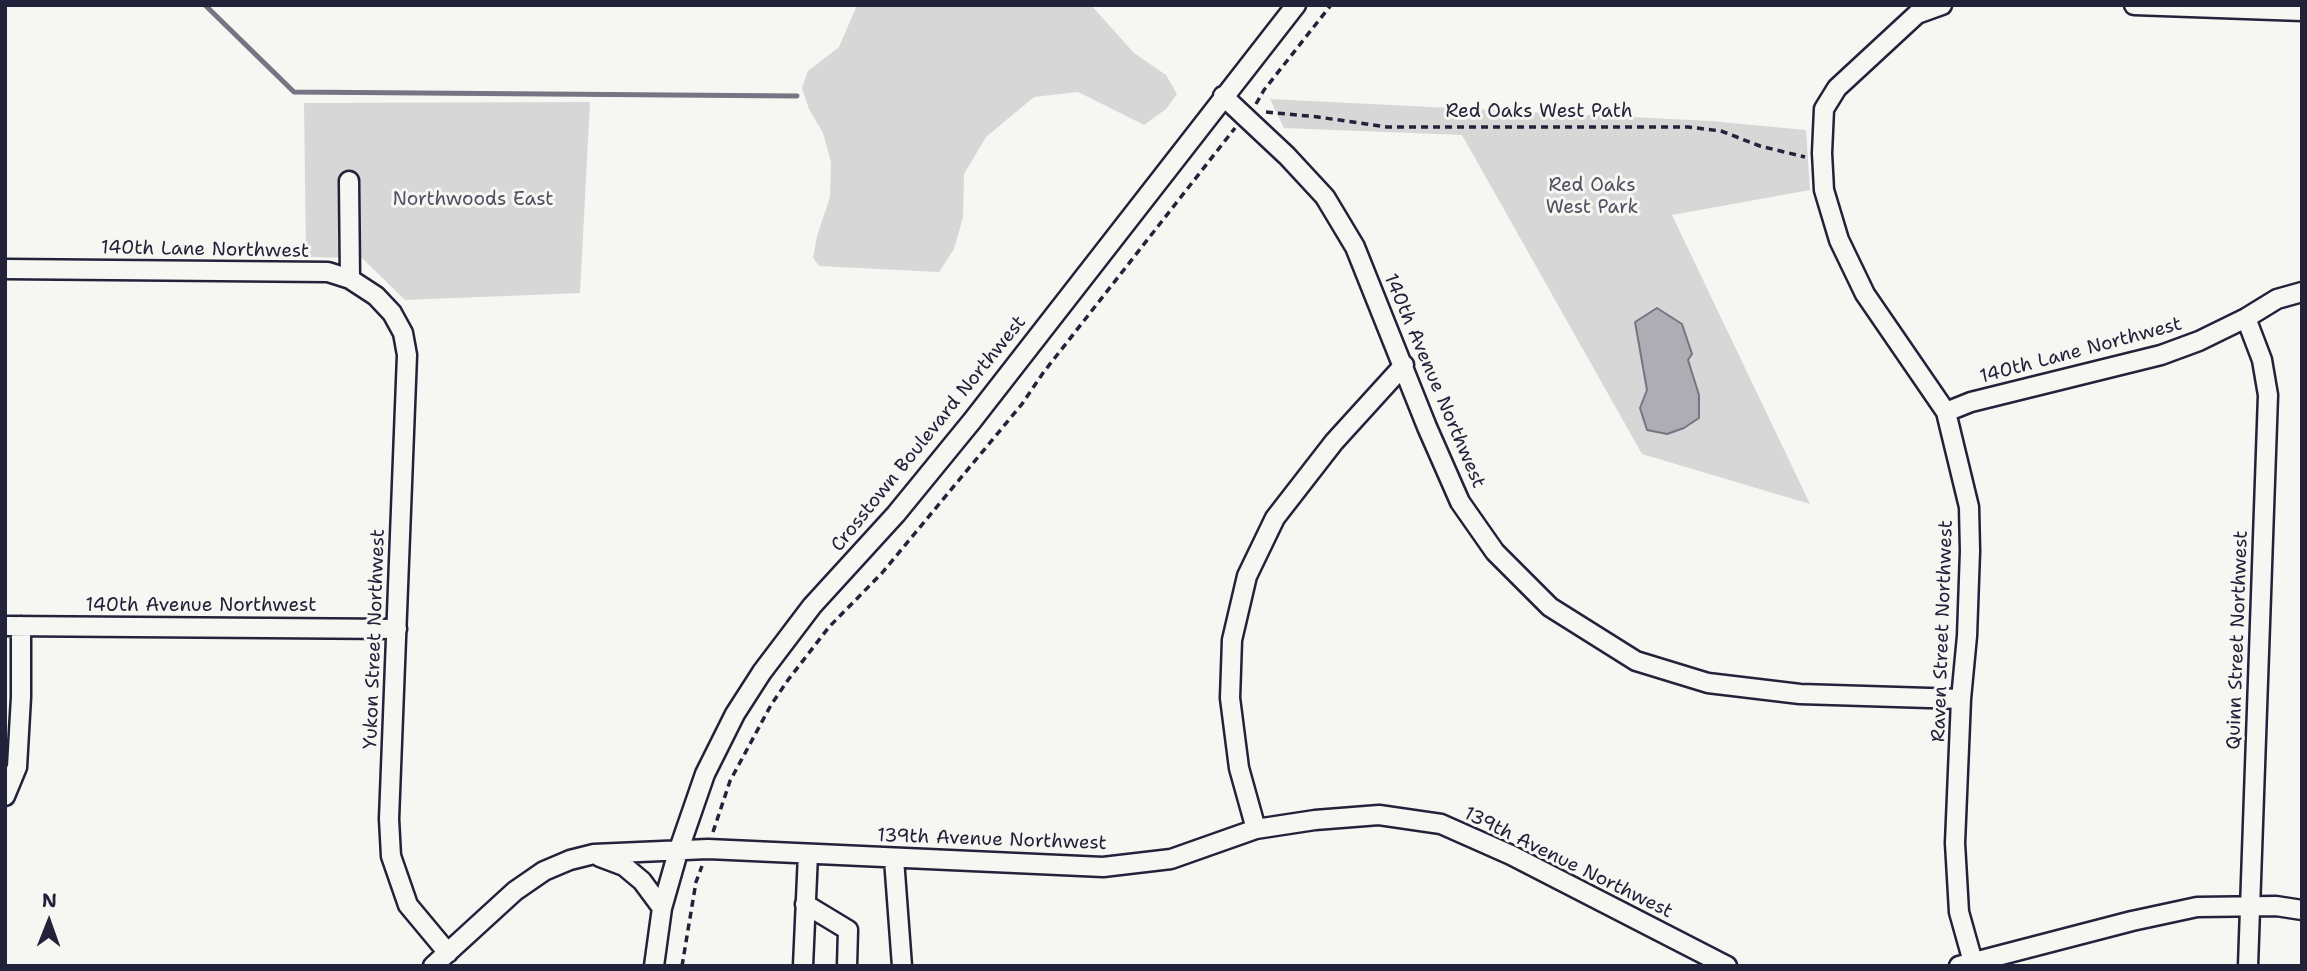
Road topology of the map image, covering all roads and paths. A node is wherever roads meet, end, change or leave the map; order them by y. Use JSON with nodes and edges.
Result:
{"nodes":[{"id":1,"x":1296,"y":5,"type":"edge"},
{"id":2,"x":1331,"y":5,"type":"edge"},
{"id":3,"x":1941,"y":5,"type":"edge"},
{"id":4,"x":2134,"y":5,"type":"edge"},
{"id":5,"x":2243,"y":7,"type":"edge"},
{"id":6,"x":2302,"y":11,"type":"edge"},
{"id":7,"x":1223,"y":96,"type":"junction"},
{"id":8,"x":1231,"y":132,"type":"dead end"},
{"id":9,"x":1822,"y":160,"type":"junction"},
{"id":10,"x":349,"y":181,"type":"dead end"},
{"id":11,"x":5,"y":268,"type":"edge"},
{"id":12,"x":349,"y":279,"type":"junction"},
{"id":13,"x":2302,"y":292,"type":"edge"},
{"id":14,"x":392,"y":313,"type":"joint"},
{"id":15,"x":2246,"y":318,"type":"junction"},
{"id":16,"x":1404,"y":365,"type":"junction"},
{"id":17,"x":1946,"y":412,"type":"junction"},
{"id":18,"x":13,"y":626,"type":"edge"},
{"id":19,"x":397,"y":629,"type":"junction"},
{"id":20,"x":1961,"y":699,"type":"junction"},
{"id":21,"x":5,"y":796,"type":"edge"},
{"id":22,"x":1256,"y":829,"type":"junction"},
{"id":23,"x":708,"y":849,"type":"junction"},
{"id":24,"x":678,"y":852,"type":"junction"},
{"id":25,"x":594,"y":854,"type":"junction"},
{"id":26,"x":808,"y":854,"type":"junction"},
{"id":27,"x":894,"y":859,"type":"junction"},
{"id":28,"x":805,"y":904,"type":"junction"},
{"id":29,"x":2250,"y":906,"type":"junction"},
{"id":30,"x":662,"y":908,"type":"junction"},
{"id":31,"x":2302,"y":909,"type":"edge"},
{"id":32,"x":447,"y":953,"type":"junction"},
{"id":33,"x":1966,"y":964,"type":"edge"},
{"id":34,"x":433,"y":966,"type":"edge"},
{"id":35,"x":653,"y":966,"type":"edge"},
{"id":36,"x":682,"y":966,"type":"edge"},
{"id":37,"x":803,"y":966,"type":"edge"},
{"id":38,"x":847,"y":966,"type":"edge"},
{"id":39,"x":902,"y":966,"type":"edge"},
{"id":40,"x":1727,"y":966,"type":"edge"},
{"id":41,"x":2248,"y":966,"type":"edge"}],
"edges":[{"from":1,"to":7,"type":"street","name":"Crosstown Boulevard Northwest"},
{"from":2,"to":9,"type":"path","name":"Red Oaks West Path"},
{"from":3,"to":9,"type":"street","name":"Raven Street Northwest"},
{"from":4,"to":5,"type":"street"},
{"from":5,"to":6,"type":"street"},
{"from":7,"to":16,"type":"street","name":"140th Avenue Northwest"},
{"from":7,"to":24,"type":"street","name":"Crosstown Boulevard Northwest"},
{"from":8,"to":23,"type":"path"},
{"from":9,"to":17,"type":"street","name":"Raven Street Northwest"},
{"from":10,"to":12,"type":"street"},
{"from":11,"to":12,"type":"street","name":"140th Lane Northwest"},
{"from":12,"to":14,"type":"street","name":"140th Lane Northwest"},
{"from":13,"to":15,"type":"street","name":"140th Lane Northwest"},
{"from":14,"to":19,"type":"street","name":"Yukon Street Northwest"},
{"from":15,"to":17,"type":"street","name":"140th Lane Northwest"},
{"from":15,"to":29,"type":"street","name":"Quinn Street Northwest"},
{"from":16,"to":20,"type":"street","name":"140th Avenue Northwest"},
{"from":16,"to":22,"type":"street"},
{"from":17,"to":20,"type":"street","name":"Raven Street Northwest"},
{"from":18,"to":19,"type":"street","name":"140th Avenue Northwest"},
{"from":18,"to":21,"type":"street"},
{"from":19,"to":32,"type":"street","name":"Yukon Street Northwest"},
{"from":20,"to":33,"type":"street","name":"Raven Street Northwest"},
{"from":22,"to":27,"type":"street","name":"139th Avenue Northwest"},
{"from":22,"to":40,"type":"street","name":"139th Avenue Northwest"},
{"from":23,"to":24,"type":"street","name":"139th Avenue Northwest"},
{"from":23,"to":26,"type":"street","name":"139th Avenue Northwest"},
{"from":23,"to":36,"type":"path"},
{"from":24,"to":25,"type":"street","name":"139th Avenue Northwest"},
{"from":24,"to":30,"type":"street","name":"Crosstown Boulevard Northwest"},
{"from":25,"to":30,"type":"street"},
{"from":25,"to":32,"type":"street","name":"139th Avenue Northwest"},
{"from":26,"to":27,"type":"street","name":"139th Avenue Northwest"},
{"from":26,"to":28,"type":"street"},
{"from":27,"to":39,"type":"street"},
{"from":28,"to":37,"type":"street"},
{"from":28,"to":38,"type":"street"},
{"from":29,"to":31,"type":"street"},
{"from":29,"to":33,"type":"street"},
{"from":29,"to":41,"type":"street","name":"Quinn Street Northwest"},
{"from":30,"to":35,"type":"street","name":"Crosstown Boulevard Northwest"},
{"from":32,"to":34,"type":"street","name":"139th Avenue Northwest"}]}
